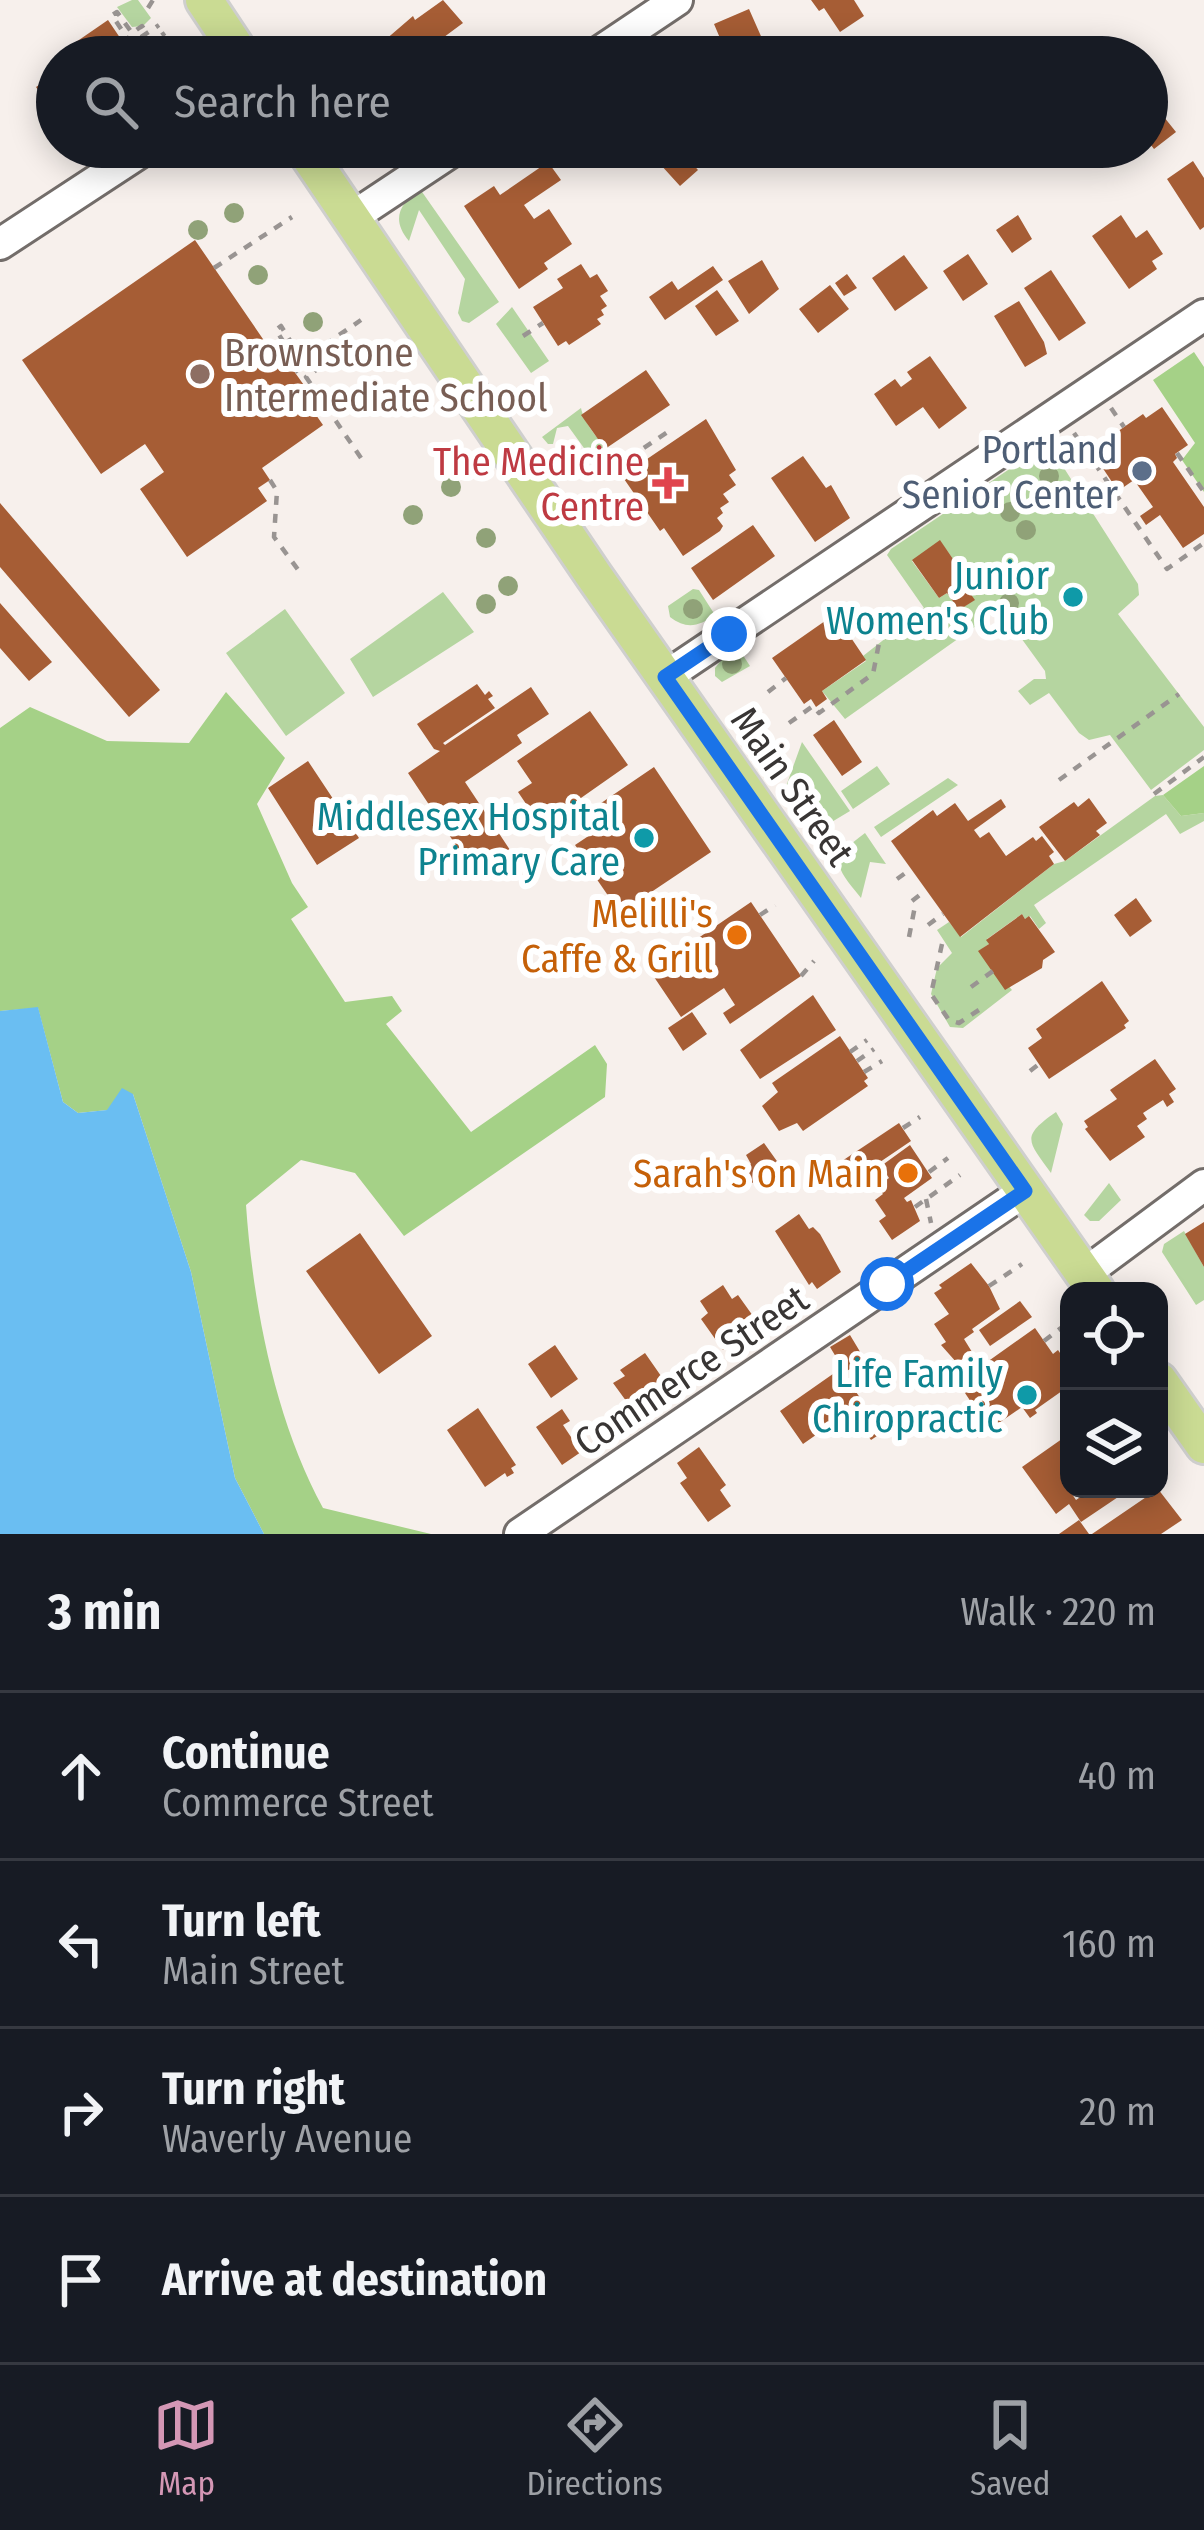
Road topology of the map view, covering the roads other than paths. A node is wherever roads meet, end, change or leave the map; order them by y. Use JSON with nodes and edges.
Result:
{"nodes":[{"id":1,"x":204,"y":0,"type":"edge"},
{"id":2,"x":676,"y":0,"type":"edge"},
{"id":3,"x":228,"y":36,"type":"edge"},
{"id":4,"x":623,"y":36,"type":"edge"},
{"id":5,"x":116,"y":168,"type":"edge"},
{"id":6,"x":317,"y":168,"type":"edge"},
{"id":7,"x":426,"y":168,"type":"edge"},
{"id":8,"x":351,"y":218,"type":"junction"},
{"id":9,"x":0,"y":244,"type":"edge"},
{"id":10,"x":1204,"y":315,"type":"edge"},
{"id":11,"x":665,"y":677,"type":"junction"},
{"id":12,"x":1204,"y":1185,"type":"edge"},
{"id":13,"x":1025,"y":1191,"type":"junction"},
{"id":14,"x":1089,"y":1282,"type":"edge"},
{"id":15,"x":1091,"y":1282,"type":"edge"},
{"id":16,"x":1165,"y":1390,"type":"edge"},
{"id":17,"x":1204,"y":1445,"type":"edge"},
{"id":18,"x":520,"y":1534,"type":"edge"}],
"edges":[{"from":1,"to":3,"type":"main road"},
{"from":2,"to":4,"type":"street"},
{"from":5,"to":9,"type":"street"},
{"from":6,"to":8,"type":"main road","name":"Main Street"},
{"from":7,"to":8,"type":"street"},
{"from":8,"to":11,"type":"main road","name":"Main Street"},
{"from":10,"to":11,"type":"street"},
{"from":11,"to":13,"type":"main road","name":"Main Street"},
{"from":12,"to":15,"type":"street"},
{"from":13,"to":14,"type":"main road","name":"Main Street"},
{"from":13,"to":18,"type":"street","name":"Commerce Street"},
{"from":16,"to":17,"type":"main road"}]}
